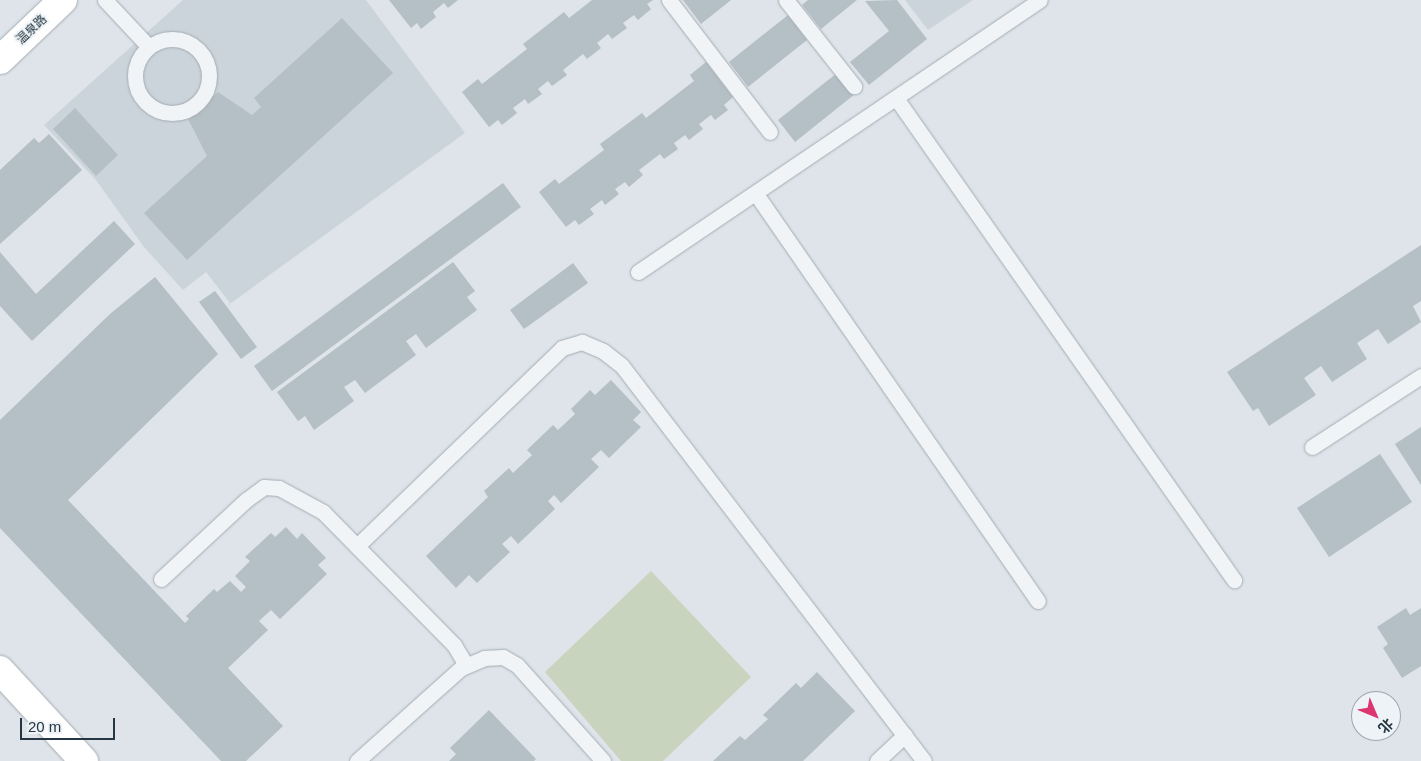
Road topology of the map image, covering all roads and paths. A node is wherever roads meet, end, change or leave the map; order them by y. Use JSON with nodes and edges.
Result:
{"nodes":[{"id":1,"x":64,"y":0,"type":"edge"},
{"id":2,"x":105,"y":0,"type":"edge"},
{"id":3,"x":669,"y":0,"type":"edge"},
{"id":4,"x":786,"y":0,"type":"edge"},
{"id":5,"x":1040,"y":0,"type":"edge"},
{"id":6,"x":149,"y":47,"type":"junction"},
{"id":7,"x":0,"y":60,"type":"edge"},
{"id":8,"x":854,"y":86,"type":"dead end"},
{"id":9,"x":896,"y":98,"type":"junction"},
{"id":10,"x":770,"y":132,"type":"dead end"},
{"id":11,"x":756,"y":194,"type":"junction"},
{"id":12,"x":638,"y":272,"type":"dead end"},
{"id":13,"x":1421,"y":376,"type":"edge"},
{"id":14,"x":1312,"y":447,"type":"dead end"},
{"id":15,"x":357,"y":546,"type":"junction"},
{"id":16,"x":161,"y":579,"type":"dead end"},
{"id":17,"x":1234,"y":580,"type":"dead end"},
{"id":18,"x":1038,"y":601,"type":"dead end"},
{"id":19,"x":466,"y":665,"type":"junction"},
{"id":20,"x":0,"y":670,"type":"edge"},
{"id":21,"x":904,"y":735,"type":"junction"},
{"id":22,"x":84,"y":761,"type":"edge"},
{"id":23,"x":357,"y":761,"type":"edge"},
{"id":24,"x":603,"y":761,"type":"edge"},
{"id":25,"x":877,"y":761,"type":"edge"},
{"id":26,"x":924,"y":761,"type":"edge"}],
"edges":[{"from":1,"to":7,"type":"street","name":"温泉路"},
{"from":2,"to":6,"type":"lane"},
{"from":3,"to":10,"type":"lane"},
{"from":4,"to":8,"type":"lane"},
{"from":5,"to":9,"type":"lane"},
{"from":6,"to":6,"type":"lane"},
{"from":9,"to":11,"type":"lane"},
{"from":9,"to":17,"type":"lane"},
{"from":11,"to":12,"type":"lane"},
{"from":11,"to":18,"type":"lane"},
{"from":13,"to":14,"type":"lane"},
{"from":15,"to":16,"type":"lane"},
{"from":15,"to":19,"type":"lane"},
{"from":15,"to":21,"type":"lane"},
{"from":19,"to":23,"type":"lane"},
{"from":19,"to":24,"type":"lane"},
{"from":20,"to":22,"type":"street"},
{"from":21,"to":25,"type":"lane"},
{"from":21,"to":26,"type":"lane"}]}
